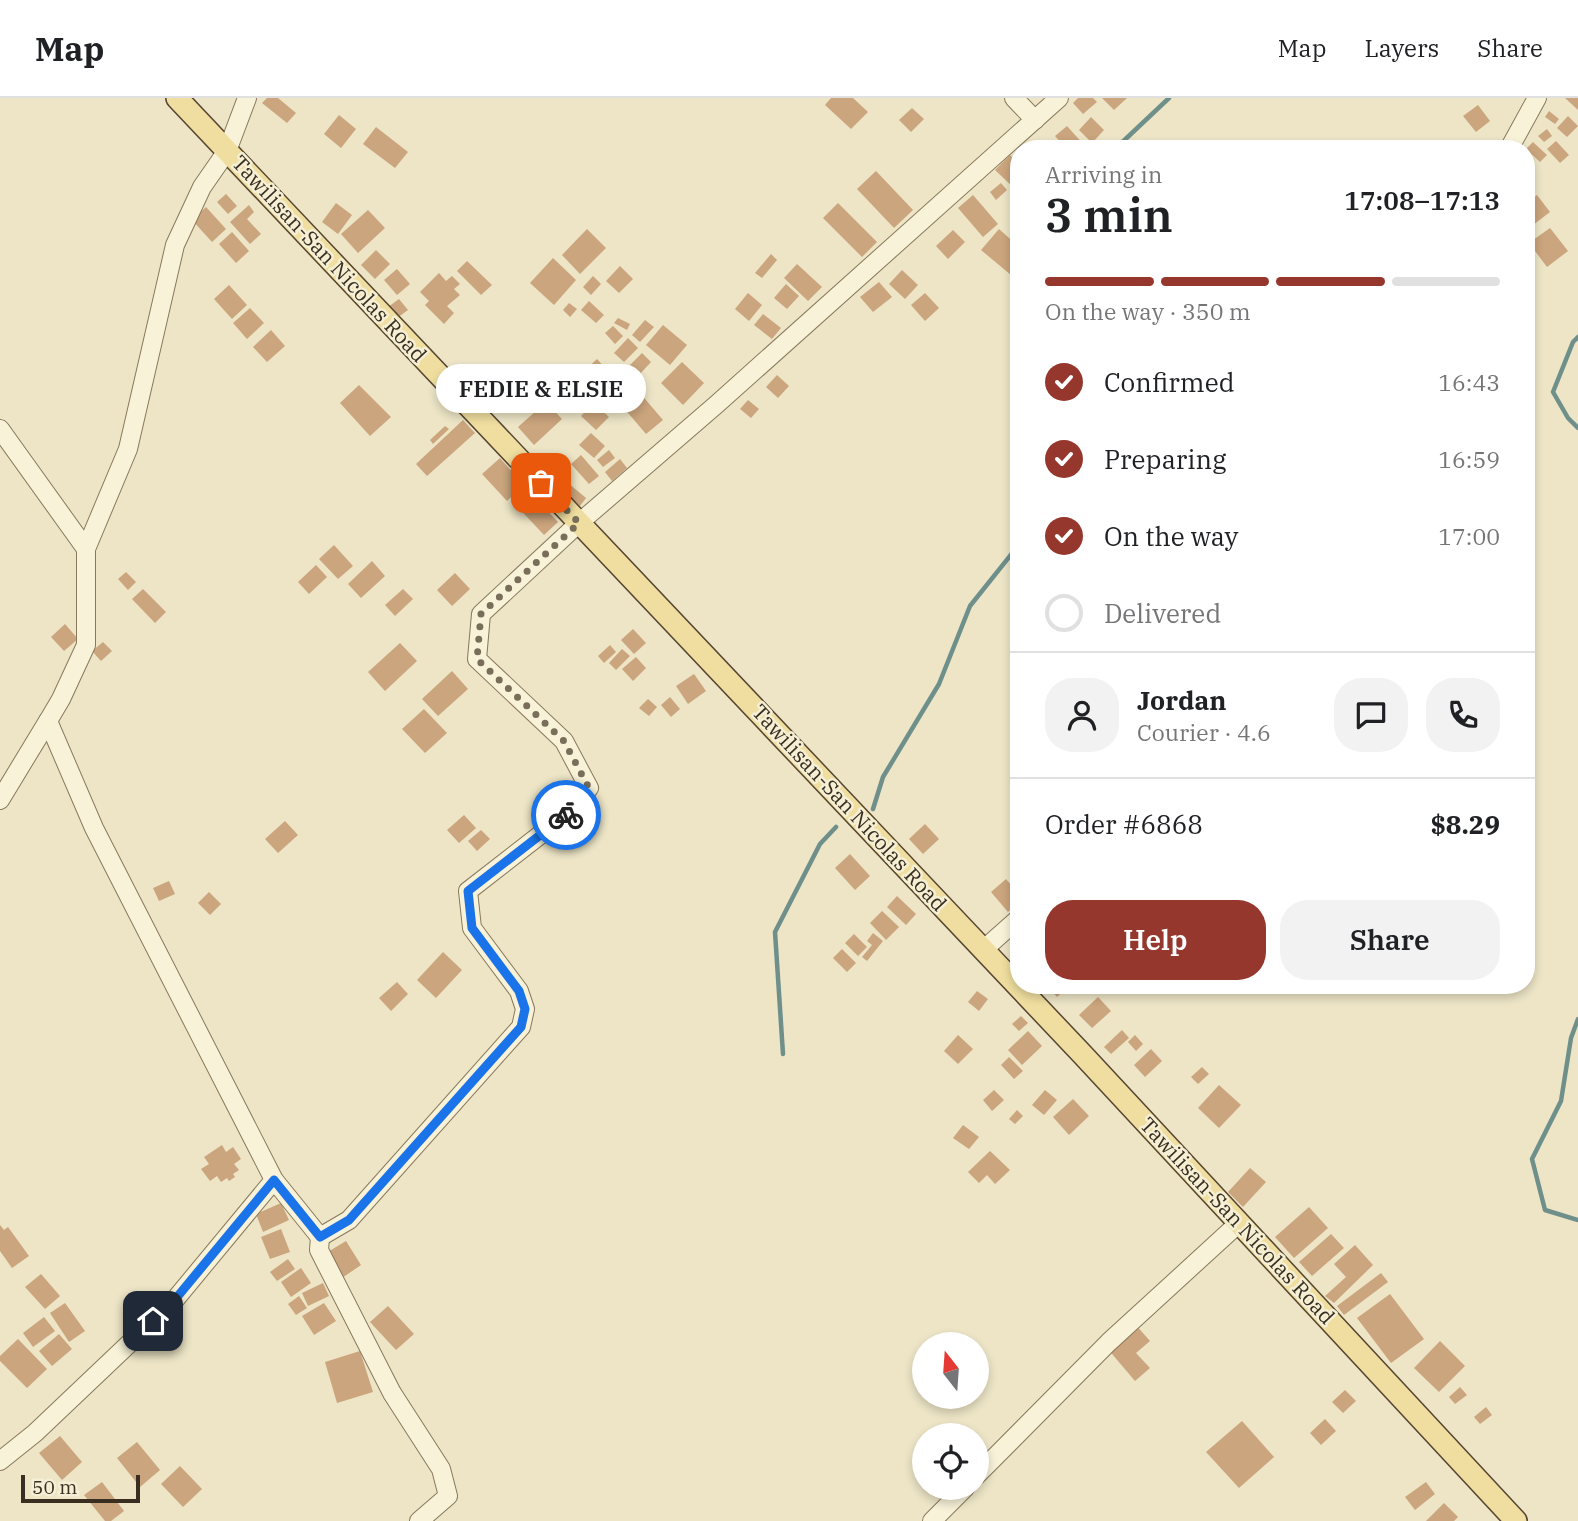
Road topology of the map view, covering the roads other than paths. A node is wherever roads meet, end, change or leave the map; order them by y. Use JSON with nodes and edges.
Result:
{"nodes":[{"id":1,"x":177,"y":98,"type":"edge"},
{"id":2,"x":247,"y":98,"type":"edge"},
{"id":3,"x":1014,"y":98,"type":"edge"},
{"id":4,"x":1059,"y":98,"type":"edge"},
{"id":5,"x":1537,"y":98,"type":"edge"},
{"id":6,"x":1035,"y":120,"type":"junction"},
{"id":7,"x":1013,"y":140,"type":"edge"},
{"id":8,"x":1514,"y":140,"type":"edge"},
{"id":9,"x":1010,"y":142,"type":"edge"},
{"id":10,"x":227,"y":151,"type":"junction"},
{"id":11,"x":0,"y":429,"type":"edge"},
{"id":12,"x":579,"y":523,"type":"junction"},
{"id":13,"x":86,"y":548,"type":"junction"},
{"id":14,"x":48,"y":721,"type":"junction"},
{"id":15,"x":0,"y":800,"type":"edge"},
{"id":16,"x":1010,"y":926,"type":"edge"},
{"id":17,"x":983,"y":950,"type":"junction"},
{"id":18,"x":1010,"y":979,"type":"edge"},
{"id":19,"x":1024,"y":994,"type":"edge"},
{"id":20,"x":274,"y":1180,"type":"junction"},
{"id":21,"x":1239,"y":1223,"type":"junction"},
{"id":22,"x":320,"y":1237,"type":"junction"},
{"id":23,"x":0,"y":1461,"type":"edge"},
{"id":24,"x":989,"y":1463,"type":"edge"},
{"id":25,"x":953,"y":1500,"type":"edge"},
{"id":26,"x":419,"y":1521,"type":"edge"},
{"id":27,"x":932,"y":1521,"type":"edge"},
{"id":28,"x":1516,"y":1521,"type":"edge"}],
"edges":[{"from":1,"to":10,"type":"main road","name":"Tawilisan-San Nicolas Road"},
{"from":2,"to":10,"type":"street"},
{"from":3,"to":6,"type":"street"},
{"from":4,"to":6,"type":"street"},
{"from":5,"to":8,"type":"street"},
{"from":6,"to":7,"type":"street"},
{"from":9,"to":12,"type":"street"},
{"from":10,"to":12,"type":"main road","name":"Tawilisan-San Nicolas Road"},
{"from":10,"to":13,"type":"street"},
{"from":11,"to":13,"type":"street"},
{"from":12,"to":17,"type":"main road","name":"Tawilisan-San Nicolas Road"},
{"from":12,"to":22,"type":"street"},
{"from":13,"to":14,"type":"street"},
{"from":14,"to":15,"type":"street"},
{"from":14,"to":20,"type":"street"},
{"from":16,"to":17,"type":"street"},
{"from":17,"to":18,"type":"main road","name":"Tawilisan-San Nicolas Road"},
{"from":19,"to":21,"type":"main road","name":"Tawilisan-San Nicolas Road"},
{"from":20,"to":22,"type":"street"},
{"from":20,"to":23,"type":"street"},
{"from":21,"to":24,"type":"street"},
{"from":21,"to":28,"type":"main road","name":"Tawilisan-San Nicolas Road"},
{"from":22,"to":26,"type":"street"},
{"from":25,"to":27,"type":"street"}]}
